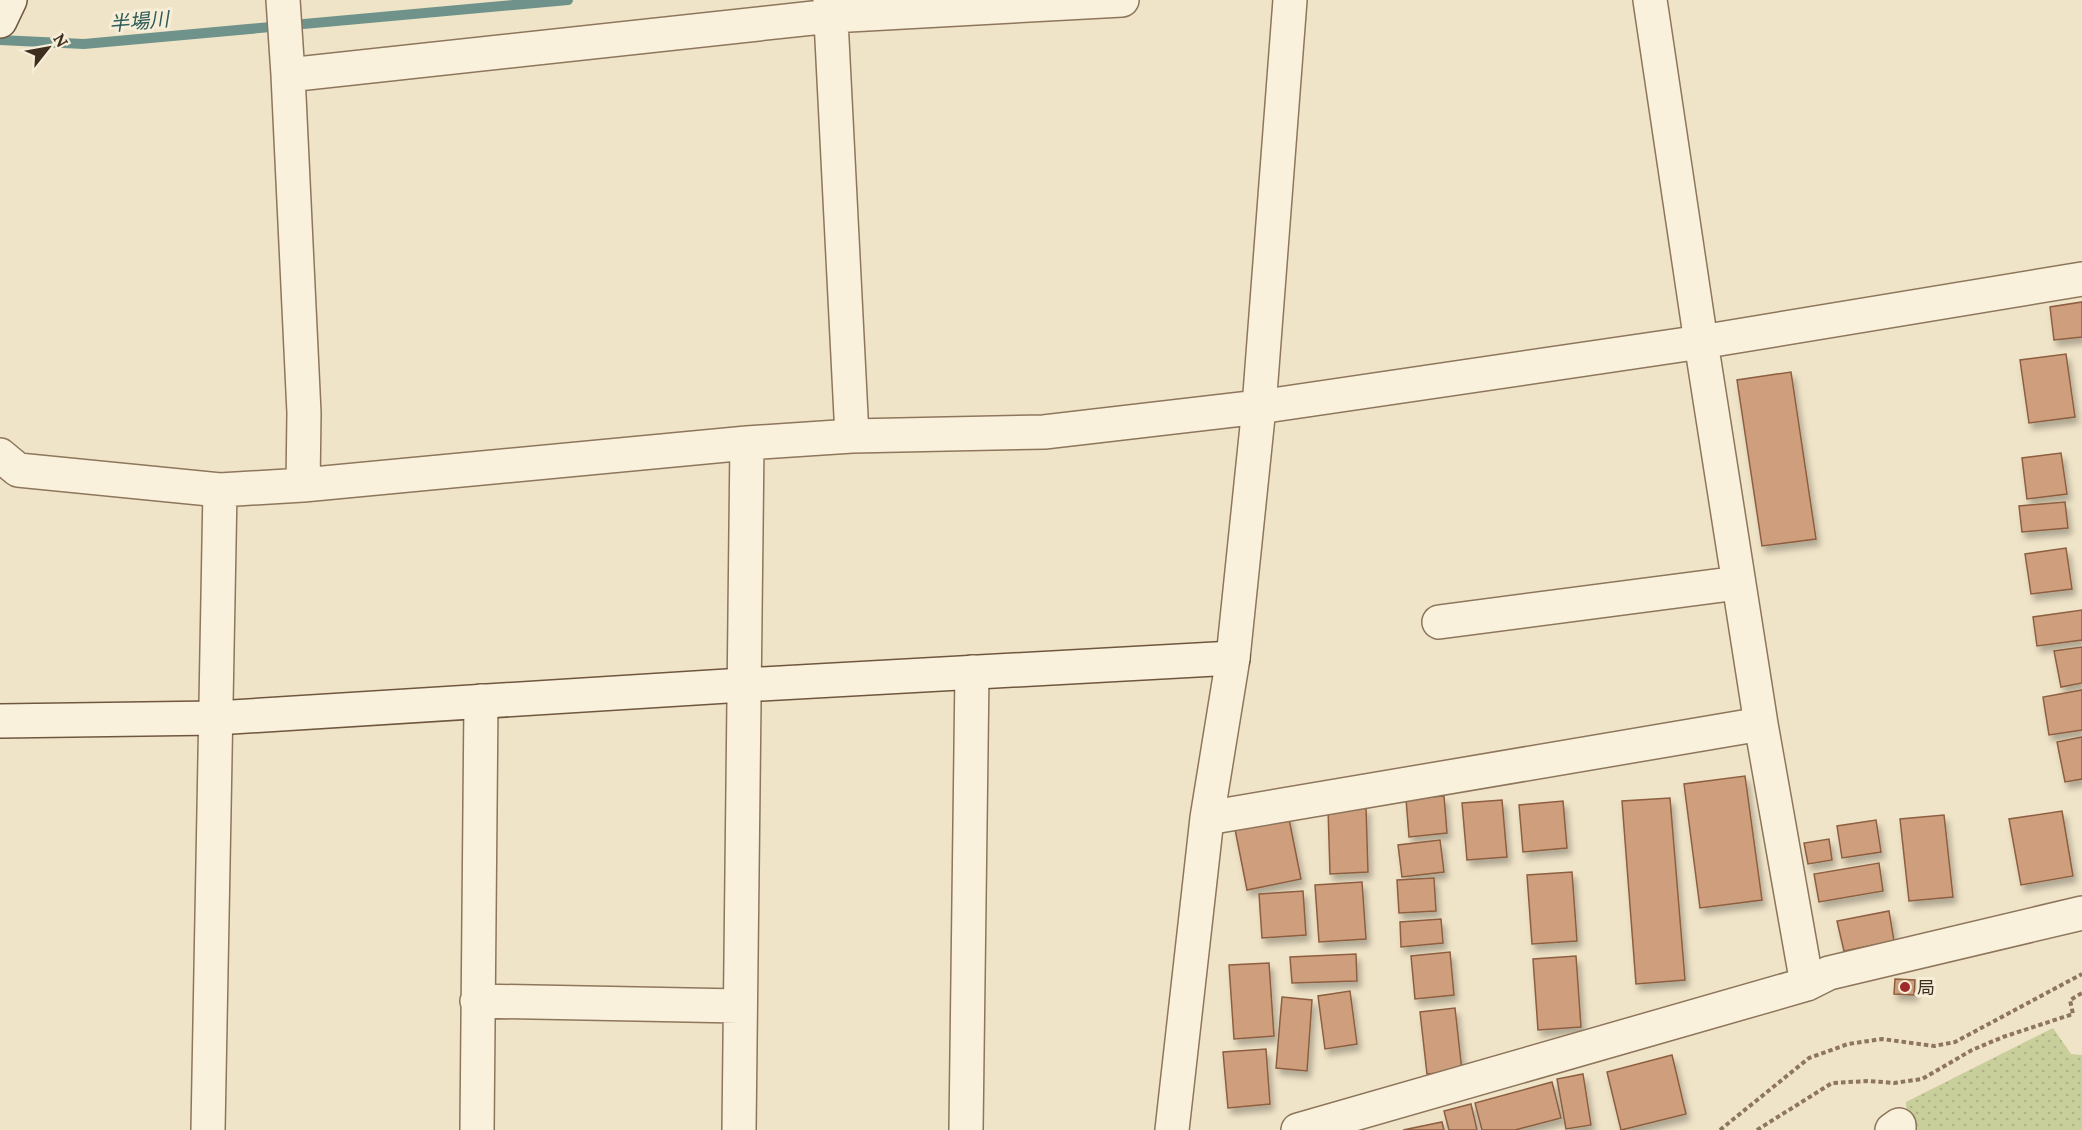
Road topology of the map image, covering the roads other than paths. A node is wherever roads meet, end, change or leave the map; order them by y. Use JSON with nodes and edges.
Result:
{"nodes":[{"id":1,"x":10,"y":0,"type":"edge"},
{"id":2,"x":283,"y":0,"type":"edge"},
{"id":3,"x":1122,"y":0,"type":"edge"},
{"id":4,"x":1290,"y":0,"type":"edge"},
{"id":5,"x":1650,"y":0,"type":"edge"},
{"id":6,"x":830,"y":8,"type":"edge"},
{"id":7,"x":0,"y":21,"type":"edge"},
{"id":8,"x":288,"y":75,"type":"junction"},
{"id":9,"x":2082,"y":279,"type":"edge"},
{"id":10,"x":1701,"y":342,"type":"junction"},
{"id":11,"x":1259,"y":407,"type":"junction"},
{"id":12,"x":852,"y":436,"type":"junction"},
{"id":13,"x":747,"y":443,"type":"junction"},
{"id":14,"x":0,"y":455,"type":"edge"},
{"id":15,"x":303,"y":485,"type":"junction"},
{"id":16,"x":220,"y":490,"type":"junction"},
{"id":17,"x":1738,"y":583,"type":"junction"},
{"id":18,"x":1439,"y":622,"type":"dead end"},
{"id":19,"x":1233,"y":658,"type":"junction"},
{"id":20,"x":972,"y":672,"type":"junction"},
{"id":21,"x":743,"y":685,"type":"junction"},
{"id":22,"x":481,"y":701,"type":"junction"},
{"id":23,"x":216,"y":718,"type":"junction"},
{"id":24,"x":0,"y":721,"type":"edge"},
{"id":25,"x":1761,"y":724,"type":"junction"},
{"id":26,"x":1207,"y":819,"type":"junction"},
{"id":27,"x":2082,"y":914,"type":"edge"},
{"id":28,"x":1807,"y":984,"type":"junction"},
{"id":29,"x":477,"y":1001,"type":"junction"},
{"id":30,"x":739,"y":1006,"type":"junction"},
{"id":31,"x":208,"y":1130,"type":"edge"},
{"id":32,"x":477,"y":1130,"type":"edge"},
{"id":33,"x":739,"y":1130,"type":"edge"},
{"id":34,"x":966,"y":1130,"type":"edge"},
{"id":35,"x":1172,"y":1130,"type":"edge"},
{"id":36,"x":1298,"y":1130,"type":"edge"},
{"id":37,"x":1892,"y":1130,"type":"edge"},
{"id":38,"x":1899,"y":1130,"type":"edge"}],
"edges":[{"from":1,"to":7,"type":"street"},
{"from":2,"to":8,"type":"street"},
{"from":3,"to":6,"type":"street"},
{"from":4,"to":11,"type":"street"},
{"from":5,"to":10,"type":"street"},
{"from":6,"to":8,"type":"street"},
{"from":6,"to":12,"type":"street"},
{"from":8,"to":15,"type":"street"},
{"from":9,"to":10,"type":"street"},
{"from":10,"to":11,"type":"street"},
{"from":10,"to":17,"type":"street"},
{"from":11,"to":12,"type":"street"},
{"from":11,"to":19,"type":"street"},
{"from":12,"to":13,"type":"street"},
{"from":13,"to":15,"type":"street"},
{"from":13,"to":21,"type":"street"},
{"from":14,"to":16,"type":"street"},
{"from":15,"to":16,"type":"street"},
{"from":16,"to":23,"type":"street"},
{"from":17,"to":18,"type":"street"},
{"from":17,"to":25,"type":"street"},
{"from":19,"to":20,"type":"street"},
{"from":19,"to":26,"type":"street"},
{"from":20,"to":21,"type":"street"},
{"from":20,"to":34,"type":"street"},
{"from":21,"to":22,"type":"street"},
{"from":21,"to":30,"type":"street"},
{"from":22,"to":23,"type":"street"},
{"from":22,"to":29,"type":"street"},
{"from":23,"to":24,"type":"street"},
{"from":23,"to":31,"type":"street"},
{"from":25,"to":26,"type":"street"},
{"from":25,"to":28,"type":"street"},
{"from":26,"to":35,"type":"street"},
{"from":27,"to":28,"type":"street"},
{"from":28,"to":36,"type":"street"},
{"from":29,"to":30,"type":"street"},
{"from":29,"to":32,"type":"street"},
{"from":30,"to":33,"type":"street"},
{"from":37,"to":38,"type":"street"}]}
